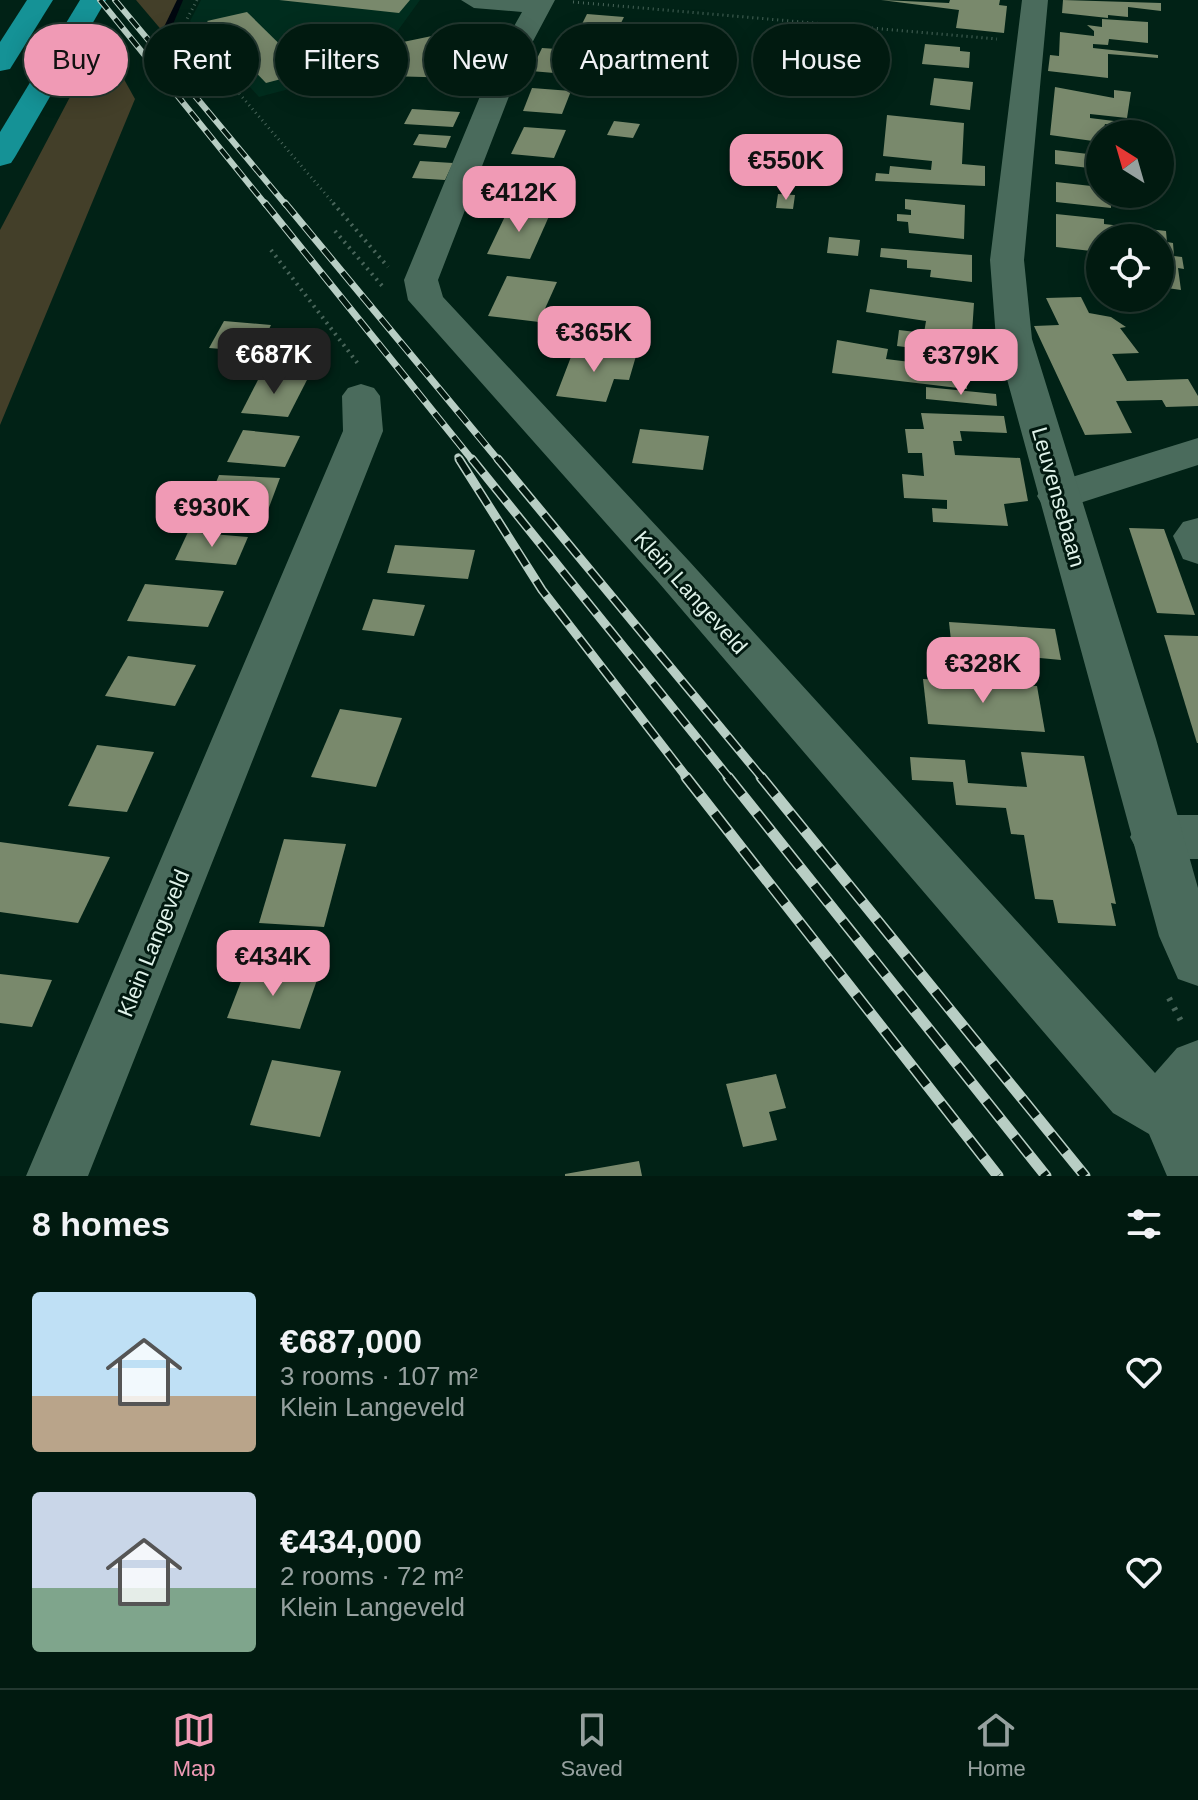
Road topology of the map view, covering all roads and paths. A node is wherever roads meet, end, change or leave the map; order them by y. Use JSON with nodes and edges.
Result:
{"nodes":[{"id":1,"x":40,"y":0,"type":"edge"},
{"id":2,"x":197,"y":0,"type":"edge"},
{"id":3,"x":474,"y":0,"type":"edge"},
{"id":4,"x":1035,"y":0,"type":"edge"},
{"id":5,"x":547,"y":2,"type":"edge"},
{"id":6,"x":89,"y":7,"type":"edge"},
{"id":7,"x":1002,"y":39,"type":"dead end"},
{"id":8,"x":0,"y":63,"type":"edge"},
{"id":9,"x":0,"y":157,"type":"edge"},
{"id":10,"x":335,"y":231,"type":"dead end"},
{"id":11,"x":271,"y":250,"type":"dead end"},
{"id":12,"x":402,"y":287,"type":"junction"},
{"id":13,"x":361,"y":396,"type":"joint"},
{"id":14,"x":1198,"y":451,"type":"edge"},
{"id":15,"x":1058,"y":496,"type":"junction"},
{"id":16,"x":1198,"y":532,"type":"edge"},
{"id":17,"x":1198,"y":549,"type":"edge"},
{"id":18,"x":1177,"y":837,"type":"edge"},
{"id":19,"x":1184,"y":964,"type":"edge"},
{"id":20,"x":1186,"y":1071,"type":"edge"},
{"id":21,"x":1198,"y":1169,"type":"edge"},
{"id":22,"x":57,"y":1176,"type":"edge"}],
"edges":[{"from":1,"to":8,"type":"highway"},
{"from":2,"to":12,"type":"path"},
{"from":3,"to":5,"type":"street"},
{"from":4,"to":15,"type":"street","name":"Leuvensebaan"},
{"from":5,"to":7,"type":"path"},
{"from":5,"to":12,"type":"street"},
{"from":6,"to":9,"type":"highway"},
{"from":10,"to":12,"type":"path"},
{"from":11,"to":13,"type":"path"},
{"from":12,"to":20,"type":"street","name":"Klein Langeveld"},
{"from":13,"to":22,"type":"street","name":"Klein Langeveld"},
{"from":14,"to":15,"type":"street"},
{"from":15,"to":18,"type":"street","name":"Leuvensebaan"},
{"from":16,"to":17,"type":"street"},
{"from":18,"to":19,"type":"street","name":"Leuvensebaan"},
{"from":19,"to":20,"type":"path"},
{"from":20,"to":21,"type":"street"}]}
